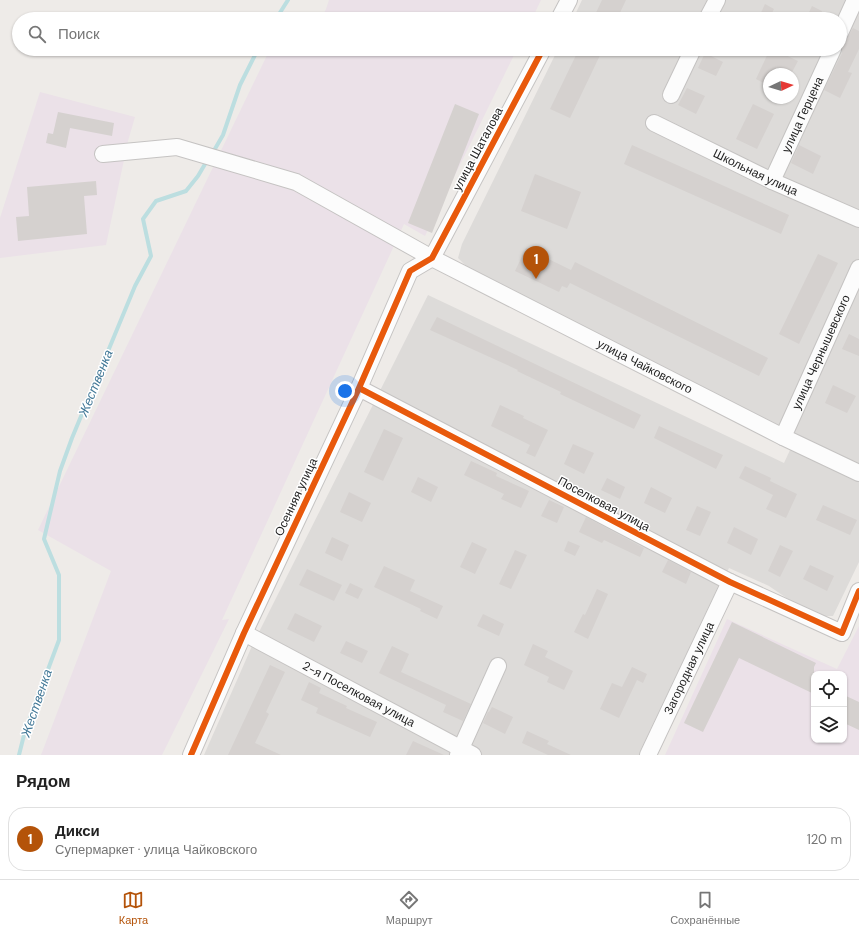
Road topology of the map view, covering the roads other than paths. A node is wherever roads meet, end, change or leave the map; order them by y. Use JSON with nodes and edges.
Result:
{"nodes":[{"id":1,"x":569,"y":0,"type":"edge"},
{"id":2,"x":717,"y":0,"type":"edge"},
{"id":3,"x":855,"y":1,"type":"edge"},
{"id":4,"x":563,"y":12,"type":"edge"},
{"id":5,"x":711,"y":12,"type":"edge"},
{"id":6,"x":847,"y":18,"type":"edge"},
{"id":7,"x":539,"y":56,"type":"edge"},
{"id":8,"x":690,"y":56,"type":"edge"},
{"id":9,"x":830,"y":56,"type":"edge"},
{"id":10,"x":671,"y":95,"type":"dead end"},
{"id":11,"x":654,"y":123,"type":"dead end"},
{"id":12,"x":103,"y":154,"type":"dead end"},
{"id":13,"x":772,"y":181,"type":"junction"},
{"id":14,"x":859,"y":219,"type":"edge"},
{"id":15,"x":432,"y":258,"type":"junction"},
{"id":16,"x":859,"y":268,"type":"edge"},
{"id":17,"x":853,"y":297,"type":"edge"},
{"id":18,"x":359,"y":388,"type":"junction"},
{"id":19,"x":783,"y":436,"type":"junction"},
{"id":20,"x":859,"y":473,"type":"edge"},
{"id":21,"x":730,"y":582,"type":"junction"},
{"id":22,"x":859,"y":591,"type":"edge"},
{"id":23,"x":244,"y":633,"type":"junction"},
{"id":24,"x":498,"y":666,"type":"dead end"},
{"id":25,"x":464,"y":753,"type":"edge"},
{"id":26,"x":191,"y":755,"type":"edge"},
{"id":27,"x":648,"y":755,"type":"edge"}],
"edges":[{"from":1,"to":4,"type":"street"},
{"from":2,"to":5,"type":"street"},
{"from":3,"to":6,"type":"street"},
{"from":7,"to":15,"type":"street","name":"улица Шаталова"},
{"from":8,"to":10,"type":"street"},
{"from":9,"to":13,"type":"street","name":"улица Герцена"},
{"from":11,"to":13,"type":"street","name":"Школьная улица"},
{"from":12,"to":15,"type":"street","name":"улица Чайковского"},
{"from":13,"to":14,"type":"street","name":"Школьная улица"},
{"from":15,"to":18,"type":"street","name":"Осенняя улица"},
{"from":15,"to":19,"type":"street","name":"улица Чайковского"},
{"from":16,"to":17,"type":"street","name":"улица Чернышевского"},
{"from":17,"to":19,"type":"street","name":"улица Чернышевского"},
{"from":18,"to":21,"type":"street","name":"Поселковая улица"},
{"from":18,"to":23,"type":"street","name":"Осенняя улица"},
{"from":19,"to":20,"type":"street","name":"улица Чайковского"},
{"from":21,"to":22,"type":"street","name":"Поселковая улица"},
{"from":21,"to":27,"type":"street","name":"Загородная улица"},
{"from":23,"to":25,"type":"street","name":"2-я Поселковая улица"},
{"from":23,"to":26,"type":"street","name":"Осенняя улица"},
{"from":24,"to":25,"type":"street"}]}
